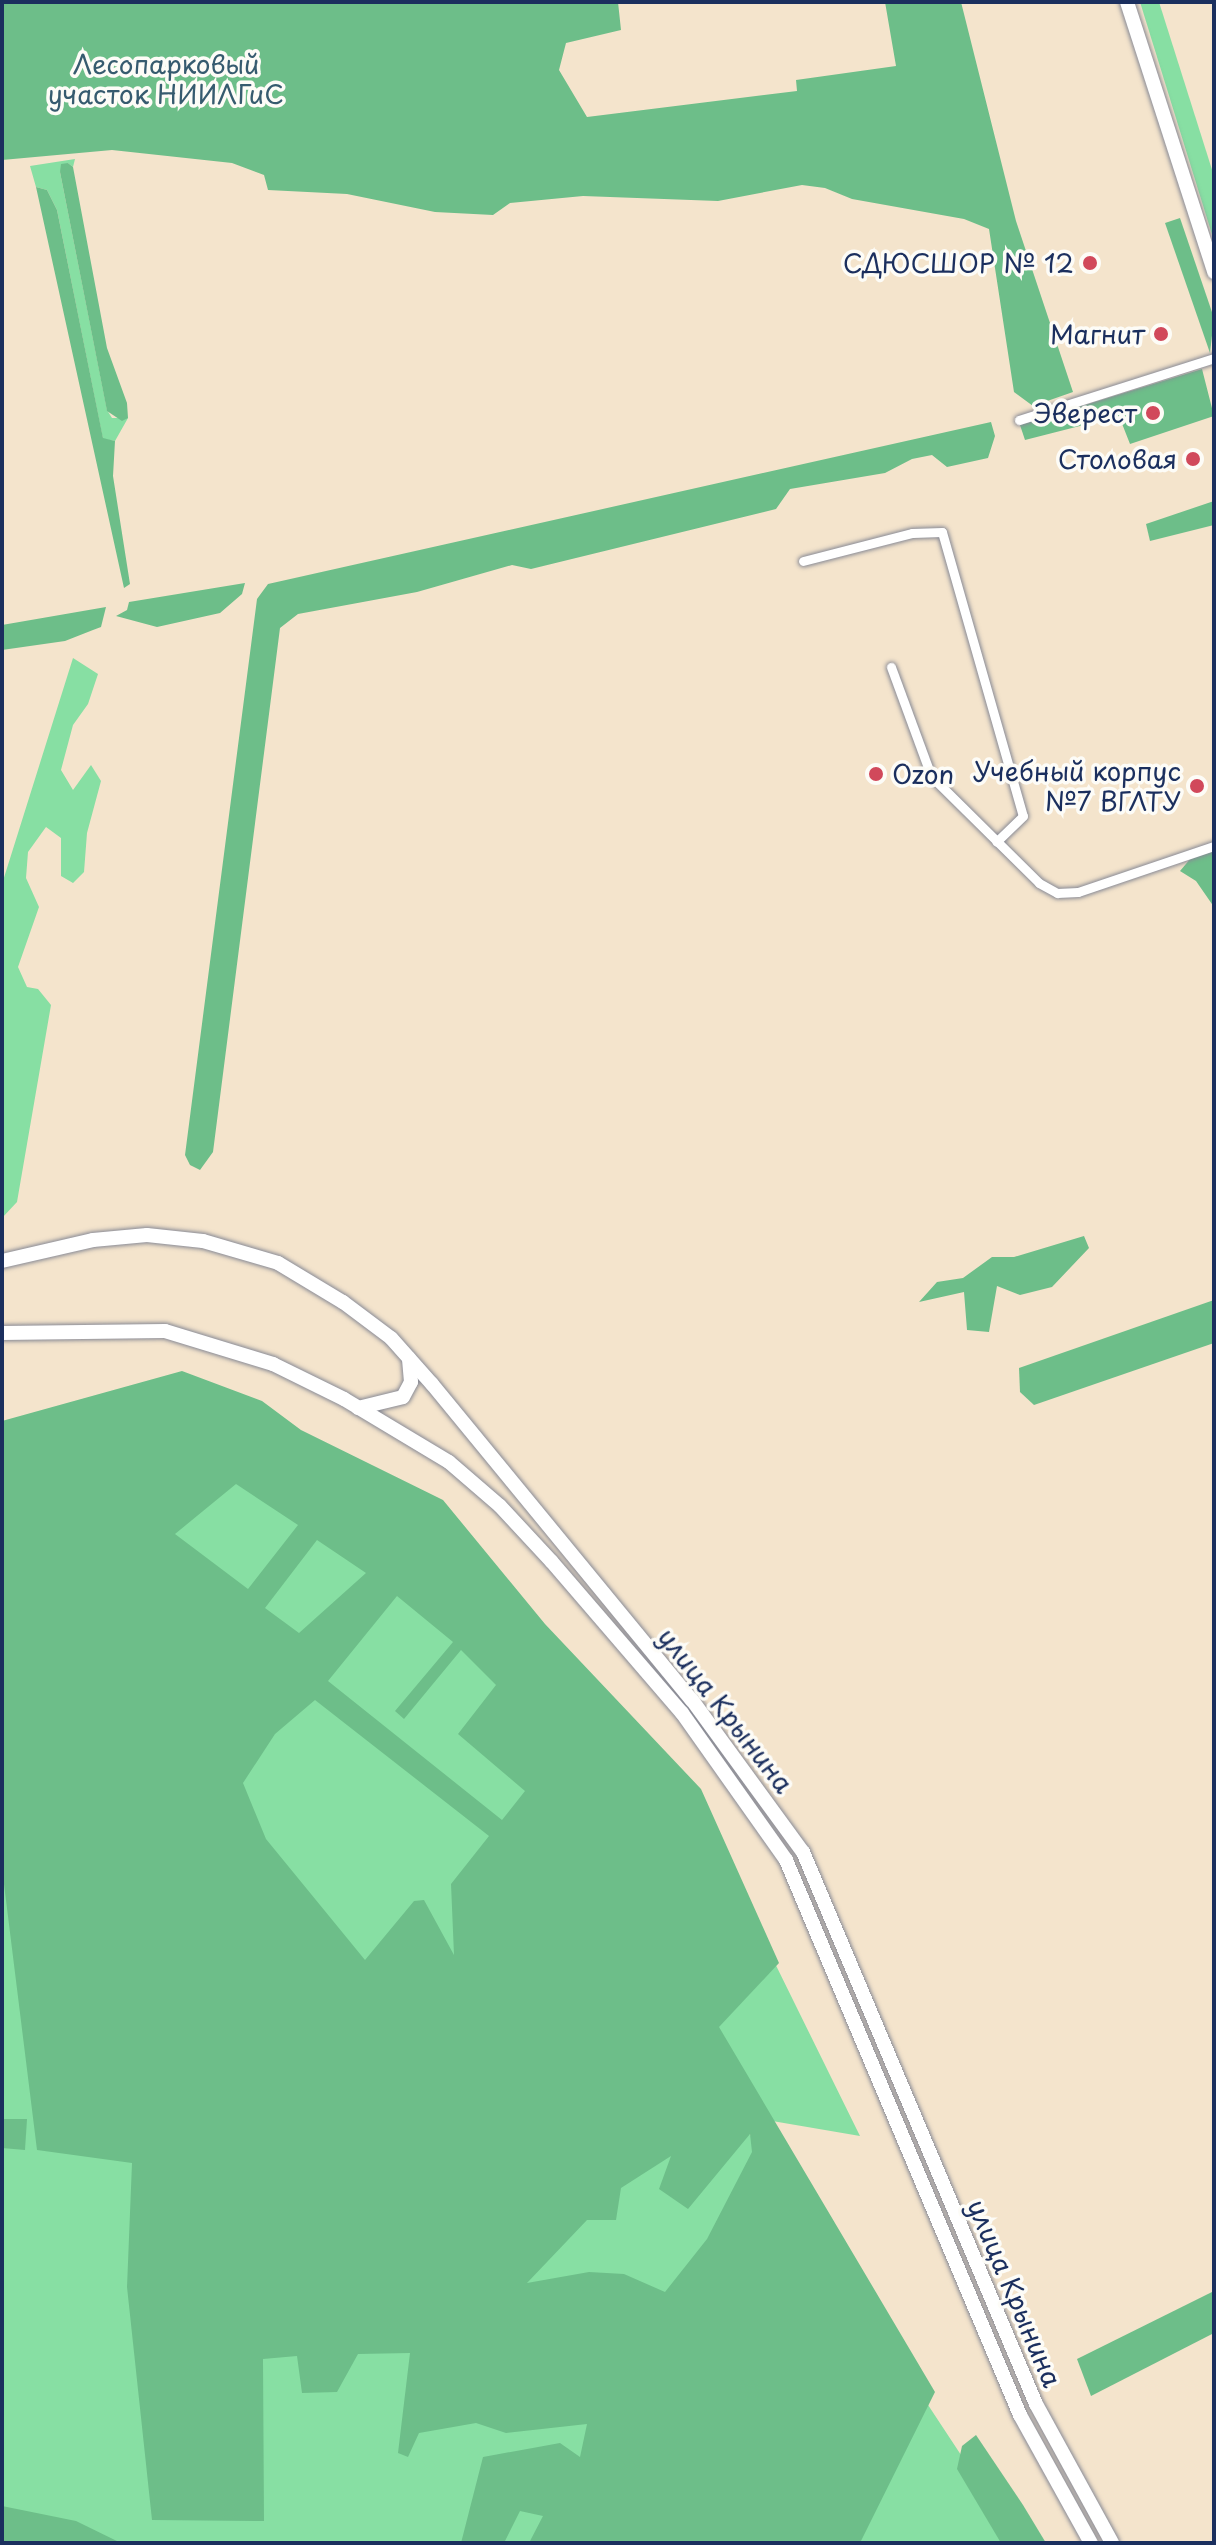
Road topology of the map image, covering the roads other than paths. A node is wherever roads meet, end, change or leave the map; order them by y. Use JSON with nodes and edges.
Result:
{"nodes":[{"id":1,"x":1127,"y":2,"type":"edge"},
{"id":2,"x":1214,"y":272,"type":"edge"},
{"id":3,"x":1214,"y":358,"type":"edge"},
{"id":4,"x":1019,"y":420,"type":"dead end"},
{"id":5,"x":803,"y":561,"type":"dead end"},
{"id":6,"x":891,"y":667,"type":"dead end"},
{"id":7,"x":996,"y":842,"type":"junction"},
{"id":8,"x":1214,"y":846,"type":"edge"},
{"id":9,"x":2,"y":1261,"type":"edge"},
{"id":10,"x":6,"y":1330,"type":"edge"},
{"id":11,"x":409,"y":1358,"type":"junction"},
{"id":12,"x":358,"y":1408,"type":"junction"},
{"id":13,"x":1091,"y":2543,"type":"edge"},
{"id":14,"x":1112,"y":2543,"type":"edge"}],
"edges":[{"from":1,"to":2,"type":"main road"},
{"from":3,"to":4,"type":"street"},
{"from":5,"to":7,"type":"street"},
{"from":6,"to":7,"type":"street"},
{"from":7,"to":8,"type":"street"},
{"from":9,"to":11,"type":"main road","name":"улица Крынина"},
{"from":10,"to":12,"type":"main road","name":"улица Крынина"},
{"from":11,"to":12,"type":"main road"},
{"from":11,"to":14,"type":"main road","name":"улица Крынина"},
{"from":12,"to":13,"type":"main road","name":"улица Крынина"}]}
